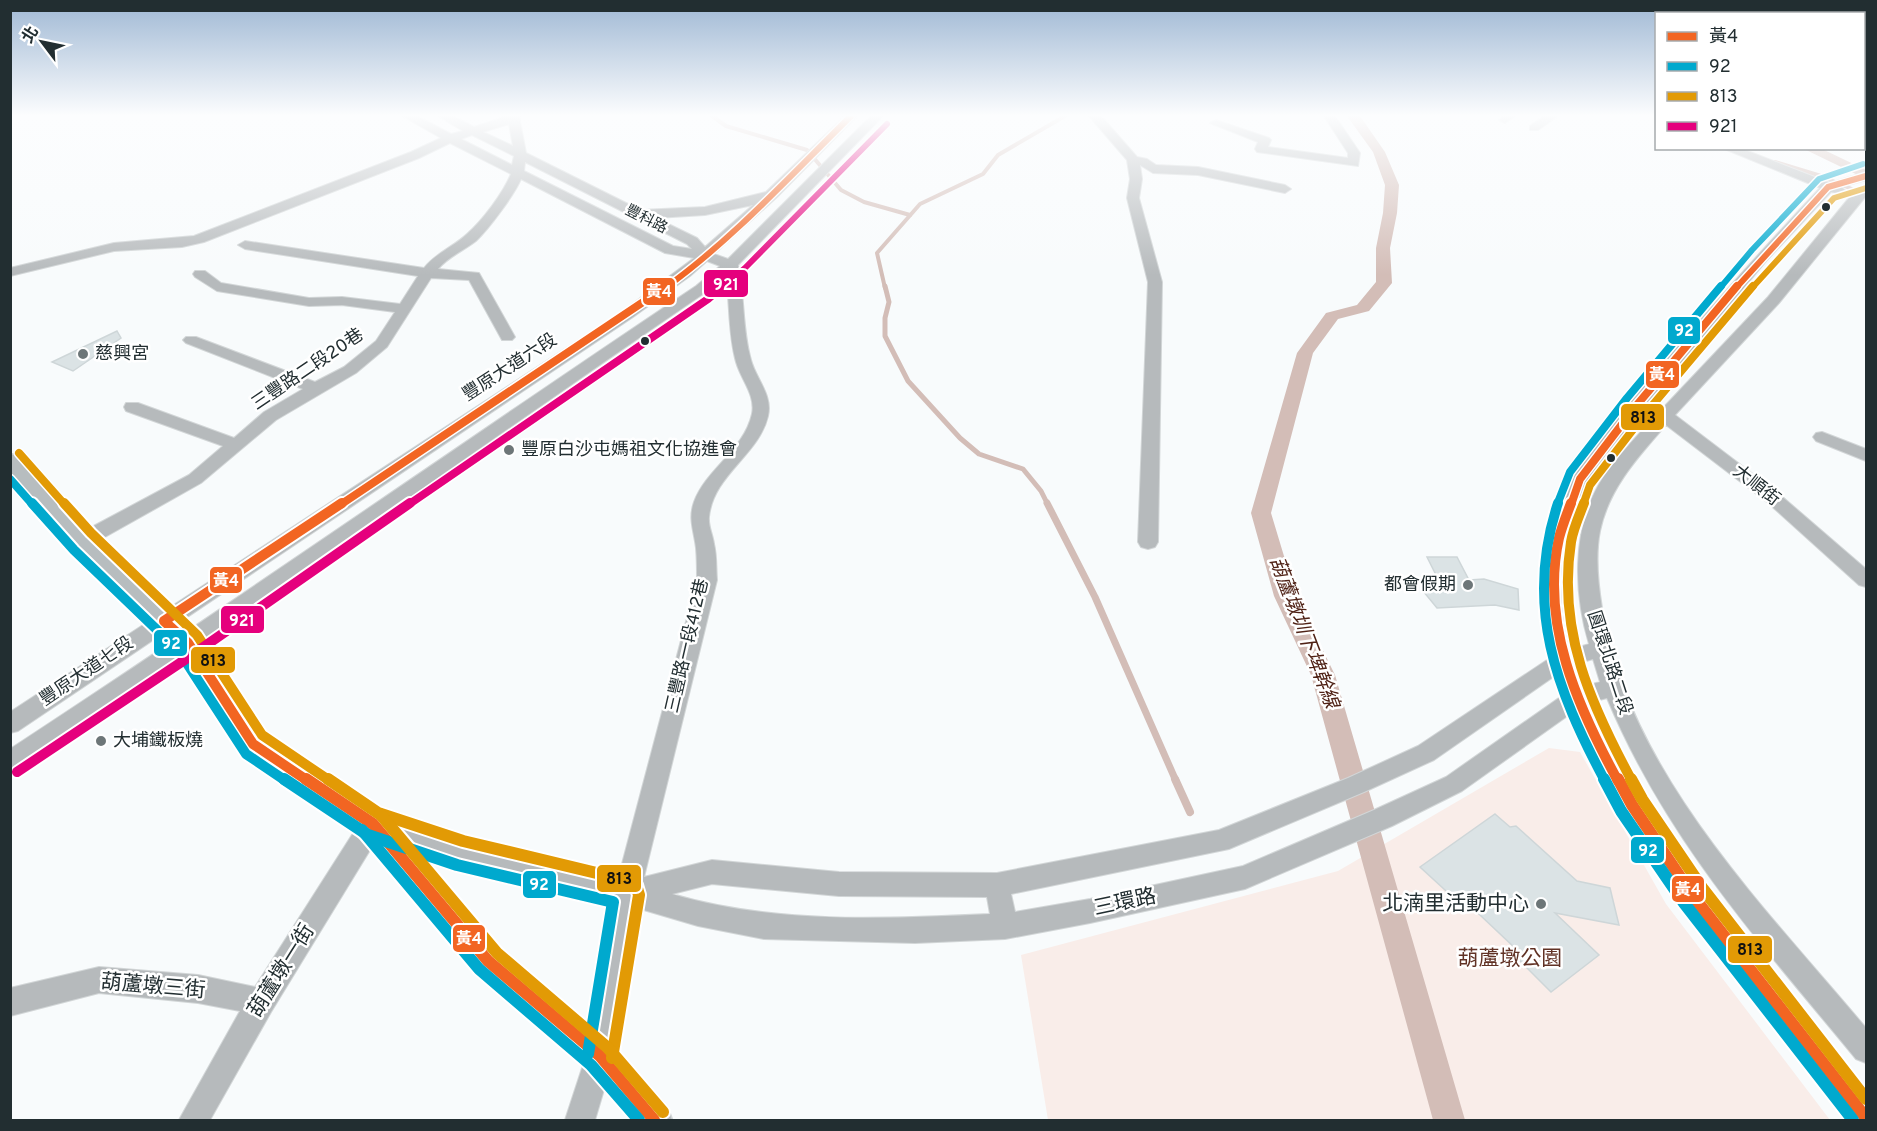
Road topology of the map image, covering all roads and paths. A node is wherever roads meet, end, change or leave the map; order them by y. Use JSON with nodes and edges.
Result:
{"nodes":[{"id":1,"x":381,"y":169,"type":"edge"},
{"id":2,"x":509,"y":169,"type":"edge"},
{"id":3,"x":517,"y":169,"type":"edge"},
{"id":4,"x":549,"y":169,"type":"edge"},
{"id":5,"x":797,"y":169,"type":"edge"},
{"id":6,"x":825,"y":169,"type":"edge"},
{"id":7,"x":1134,"y":169,"type":"edge"},
{"id":8,"x":1153,"y":169,"type":"edge"},
{"id":9,"x":1781,"y":169,"type":"edge"},
{"id":10,"x":517,"y":173,"type":"junction"},
{"id":11,"x":1866,"y":176,"type":"edge"},
{"id":12,"x":1828,"y":187,"type":"junction"},
{"id":13,"x":1285,"y":189,"type":"dead end"},
{"id":14,"x":772,"y":194,"type":"junction"},
{"id":15,"x":1864,"y":197,"type":"edge"},
{"id":16,"x":632,"y":213,"type":"junction"},
{"id":17,"x":245,"y":245,"type":"dead end"},
{"id":18,"x":705,"y":255,"type":"junction"},
{"id":19,"x":731,"y":265,"type":"junction"},
{"id":20,"x":10,"y":272,"type":"edge"},
{"id":21,"x":427,"y":273,"type":"junction"},
{"id":22,"x":201,"y":274,"type":"dead end"},
{"id":23,"x":404,"y":309,"type":"junction"},
{"id":24,"x":507,"y":337,"type":"dead end"},
{"id":25,"x":191,"y":340,"type":"dead end"},
{"id":26,"x":315,"y":388,"type":"junction"},
{"id":27,"x":1636,"y":406,"type":"junction"},
{"id":28,"x":132,"y":407,"type":"dead end"},
{"id":29,"x":1664,"y":416,"type":"junction"},
{"id":30,"x":1822,"y":437,"type":"dead end"},
{"id":31,"x":237,"y":445,"type":"junction"},
{"id":32,"x":1866,"y":455,"type":"edge"},
{"id":33,"x":10,"y":461,"type":"edge"},
{"id":34,"x":82,"y":541,"type":"junction"},
{"id":35,"x":1148,"y":542,"type":"dead end"},
{"id":36,"x":1866,"y":580,"type":"edge"},
{"id":37,"x":164,"y":621,"type":"junction"},
{"id":38,"x":188,"y":643,"type":"junction"},
{"id":39,"x":1600,"y":650,"type":"junction"},
{"id":40,"x":1564,"y":660,"type":"junction"},
{"id":41,"x":1614,"y":687,"type":"junction"},
{"id":42,"x":1579,"y":696,"type":"junction"},
{"id":43,"x":10,"y":724,"type":"edge"},
{"id":44,"x":10,"y":762,"type":"edge"},
{"id":45,"x":373,"y":824,"type":"junction"},
{"id":46,"x":997,"y":885,"type":"junction"},
{"id":47,"x":627,"y":894,"type":"junction"},
{"id":48,"x":1005,"y":926,"type":"junction"},
{"id":49,"x":10,"y":1002,"type":"edge"},
{"id":50,"x":261,"y":1002,"type":"junction"},
{"id":51,"x":1866,"y":1050,"type":"edge"},
{"id":52,"x":600,"y":1056,"type":"junction"},
{"id":53,"x":1866,"y":1118,"type":"edge"},
{"id":54,"x":194,"y":1120,"type":"edge"},
{"id":55,"x":580,"y":1120,"type":"edge"},
{"id":56,"x":654,"y":1120,"type":"edge"}],
"edges":[{"from":1,"to":20,"type":"street"},
{"from":2,"to":10,"type":"street","name":"豐科路"},
{"from":3,"to":10,"type":"street","name":"三豐路二段20巷"},
{"from":4,"to":16,"type":"street","name":"豐科路"},
{"from":5,"to":14,"type":"street","name":"豐原大道六段"},
{"from":6,"to":19,"type":"street"},
{"from":7,"to":35,"type":"street"},
{"from":8,"to":13,"type":"street"},
{"from":9,"to":12,"type":"street"},
{"from":10,"to":18,"type":"street","name":"豐科路"},
{"from":10,"to":21,"type":"street","name":"三豐路二段20巷"},
{"from":11,"to":12,"type":"street"},
{"from":12,"to":15,"type":"street"},
{"from":12,"to":27,"type":"street","name":"圓環北路二段"},
{"from":14,"to":16,"type":"street"},
{"from":14,"to":18,"type":"street","name":"豐原大道六段"},
{"from":15,"to":29,"type":"street","name":"圓環北路二段"},
{"from":16,"to":18,"type":"street","name":"豐科路"},
{"from":17,"to":21,"type":"street"},
{"from":18,"to":19,"type":"street"},
{"from":18,"to":37,"type":"street","name":"豐原大道六段"},
{"from":19,"to":38,"type":"street"},
{"from":19,"to":47,"type":"street","name":"三豐路一段412巷"},
{"from":21,"to":23,"type":"street","name":"三豐路二段20巷"},
{"from":21,"to":24,"type":"street"},
{"from":22,"to":23,"type":"street"},
{"from":23,"to":26,"type":"street","name":"三豐路二段20巷"},
{"from":25,"to":26,"type":"street"},
{"from":26,"to":31,"type":"street","name":"三豐路二段20巷"},
{"from":27,"to":29,"type":"street","name":"大順街"},
{"from":27,"to":40,"type":"street","name":"圓環北路二段"},
{"from":28,"to":31,"type":"street"},
{"from":29,"to":36,"type":"street","name":"大順街"},
{"from":29,"to":39,"type":"street","name":"圓環北路二段"},
{"from":30,"to":32,"type":"street"},
{"from":31,"to":34,"type":"street","name":"三豐路二段20巷"},
{"from":33,"to":34,"type":"main road"},
{"from":34,"to":37,"type":"main road"},
{"from":37,"to":38,"type":"main road"},
{"from":37,"to":43,"type":"street","name":"豐原大道七段"},
{"from":38,"to":44,"type":"street","name":"豐原大道七段"},
{"from":38,"to":45,"type":"main road"},
{"from":39,"to":40,"type":"street","name":"三環路"},
{"from":39,"to":41,"type":"street","name":"圓環北路二段"},
{"from":40,"to":42,"type":"street","name":"圓環北路二段"},
{"from":40,"to":46,"type":"street","name":"三環路"},
{"from":41,"to":42,"type":"street"},
{"from":41,"to":51,"type":"street","name":"圓環北路二段"},
{"from":42,"to":48,"type":"street","name":"三環路"},
{"from":42,"to":53,"type":"street","name":"圓環北路二段"},
{"from":45,"to":47,"type":"street","name":"三環路"},
{"from":45,"to":50,"type":"street","name":"葫蘆墩一街"},
{"from":45,"to":52,"type":"main road"},
{"from":46,"to":47,"type":"street","name":"三環路"},
{"from":46,"to":48,"type":"street"},
{"from":47,"to":48,"type":"street","name":"三環路"},
{"from":47,"to":52,"type":"street","name":"三豐路一段412巷"},
{"from":49,"to":50,"type":"street","name":"葫蘆墩三街"},
{"from":50,"to":54,"type":"street","name":"葫蘆墩一街"},
{"from":52,"to":55,"type":"street","name":"三豐路一段412巷"},
{"from":52,"to":56,"type":"main road"}]}
